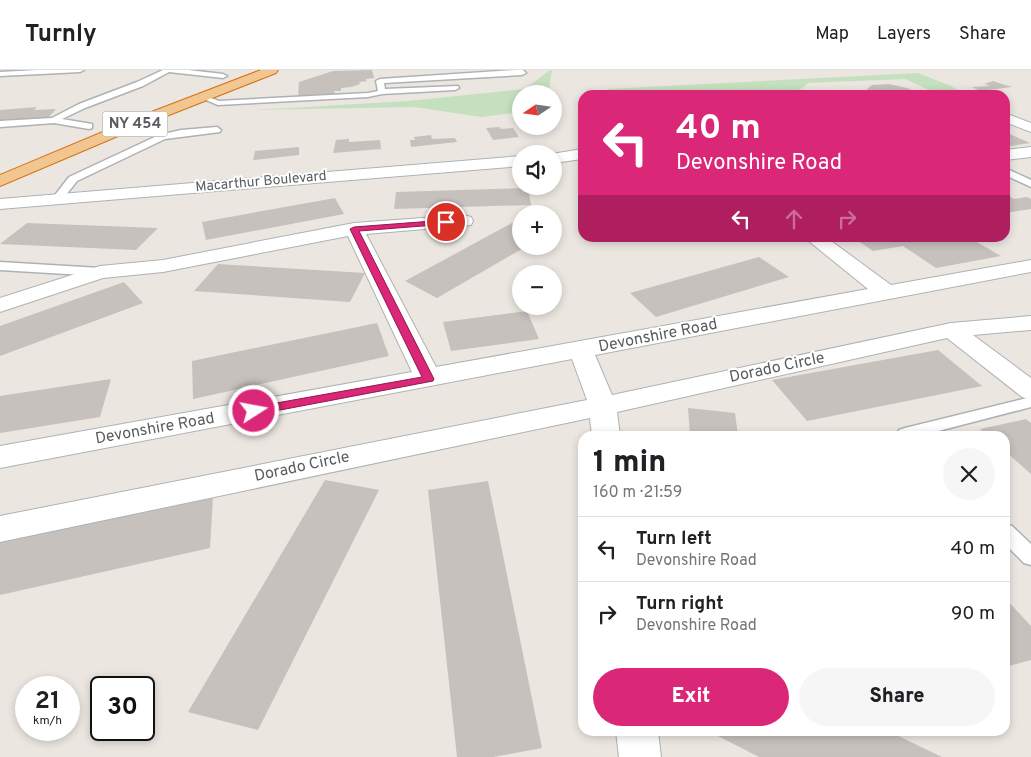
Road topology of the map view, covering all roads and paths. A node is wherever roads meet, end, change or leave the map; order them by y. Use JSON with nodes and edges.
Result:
{"nodes":[{"id":1,"x":80,"y":70,"type":"edge"},
{"id":2,"x":168,"y":70,"type":"edge"},
{"id":3,"x":239,"y":70,"type":"edge"},
{"id":4,"x":272,"y":70,"type":"edge"},
{"id":5,"x":379,"y":70,"type":"edge"},
{"id":6,"x":519,"y":70,"type":"edge"},
{"id":7,"x":0,"y":74,"type":"edge"},
{"id":8,"x":223,"y":76,"type":"junction"},
{"id":9,"x":380,"y":81,"type":"junction"},
{"id":10,"x":455,"y":88,"type":"dead end"},
{"id":11,"x":382,"y":92,"type":"junction"},
{"id":12,"x":203,"y":97,"type":"junction"},
{"id":13,"x":142,"y":106,"type":"dead end"},
{"id":14,"x":1031,"y":112,"type":"edge"},
{"id":15,"x":1010,"y":113,"type":"edge"},
{"id":16,"x":54,"y":120,"type":"junction"},
{"id":17,"x":1010,"y":120,"type":"edge"},
{"id":18,"x":0,"y":124,"type":"edge"},
{"id":19,"x":93,"y":124,"type":"junction"},
{"id":20,"x":1031,"y":128,"type":"edge"},
{"id":21,"x":217,"y":130,"type":"dead end"},
{"id":22,"x":62,"y":137,"type":"dead end"},
{"id":23,"x":1031,"y":152,"type":"edge"},
{"id":24,"x":1010,"y":154,"type":"edge"},
{"id":25,"x":578,"y":155,"type":"edge"},
{"id":26,"x":562,"y":157,"type":"edge"},
{"id":27,"x":512,"y":162,"type":"edge"},
{"id":28,"x":0,"y":166,"type":"edge"},
{"id":29,"x":1010,"y":174,"type":"edge"},
{"id":30,"x":0,"y":181,"type":"edge"},
{"id":31,"x":1031,"y":184,"type":"edge"},
{"id":32,"x":57,"y":199,"type":"junction"},
{"id":33,"x":0,"y":204,"type":"edge"},
{"id":34,"x":464,"y":221,"type":"dead end"},
{"id":35,"x":354,"y":229,"type":"junction"},
{"id":36,"x":821,"y":242,"type":"edge"},
{"id":37,"x":0,"y":266,"type":"edge"},
{"id":38,"x":1031,"y":266,"type":"edge"},
{"id":39,"x":100,"y":272,"type":"junction"},
{"id":40,"x":887,"y":292,"type":"junction"},
{"id":41,"x":0,"y":304,"type":"edge"},
{"id":42,"x":1031,"y":323,"type":"edge"},
{"id":43,"x":951,"y":330,"type":"junction"},
{"id":44,"x":581,"y":350,"type":"junction"},
{"id":45,"x":429,"y":379,"type":"junction"},
{"id":46,"x":1031,"y":391,"type":"edge"},
{"id":47,"x":1031,"y":402,"type":"edge"},
{"id":48,"x":603,"y":406,"type":"junction"},
{"id":49,"x":606,"y":431,"type":"edge"},
{"id":50,"x":917,"y":431,"type":"edge"},
{"id":51,"x":0,"y":457,"type":"edge"},
{"id":52,"x":0,"y":529,"type":"edge"},
{"id":53,"x":1010,"y":537,"type":"edge"},
{"id":54,"x":1031,"y":557,"type":"edge"},
{"id":55,"x":638,"y":736,"type":"edge"},
{"id":56,"x":640,"y":757,"type":"edge"}],
"edges":[{"from":1,"to":7,"type":"lane"},
{"from":2,"to":8,"type":"lane"},
{"from":2,"to":16,"type":"lane"},
{"from":3,"to":8,"type":"highway","number":"NY 454"},
{"from":4,"to":12,"type":"highway","number":"NY 454"},
{"from":5,"to":9,"type":"lane"},
{"from":6,"to":9,"type":"lane"},
{"from":8,"to":13,"type":"highway","number":"NY 454"},
{"from":9,"to":11,"type":"lane"},
{"from":10,"to":11,"type":"lane"},
{"from":11,"to":12,"type":"lane"},
{"from":12,"to":30,"type":"highway","number":"NY 454"},
{"from":14,"to":15,"type":"street"},
{"from":16,"to":18,"type":"lane"},
{"from":16,"to":19,"type":"lane"},
{"from":17,"to":20,"type":"street"},
{"from":19,"to":22,"type":"highway","number":"NY 454"},
{"from":19,"to":28,"type":"highway"},
{"from":21,"to":32,"type":"lane"},
{"from":23,"to":24,"type":"street"},
{"from":25,"to":26,"type":"street"},
{"from":27,"to":32,"type":"street","name":"Macarthur Boulevard"},
{"from":29,"to":31,"type":"lane"},
{"from":32,"to":33,"type":"street","name":"Macarthur Boulevard"},
{"from":34,"to":35,"type":"street"},
{"from":35,"to":39,"type":"street"},
{"from":35,"to":45,"type":"street"},
{"from":36,"to":40,"type":"street"},
{"from":37,"to":39,"type":"lane"},
{"from":38,"to":40,"type":"street","name":"Devonshire Road"},
{"from":39,"to":41,"type":"street"},
{"from":40,"to":44,"type":"street","name":"Devonshire Road"},
{"from":42,"to":43,"type":"street","name":"Dorado Circle"},
{"from":43,"to":46,"type":"street"},
{"from":43,"to":48,"type":"street","name":"Dorado Circle"},
{"from":44,"to":45,"type":"street","name":"Devonshire Road"},
{"from":44,"to":48,"type":"street"},
{"from":45,"to":51,"type":"street","name":"Devonshire Road"},
{"from":47,"to":50,"type":"lane"},
{"from":48,"to":49,"type":"street"},
{"from":48,"to":52,"type":"street","name":"Dorado Circle"},
{"from":53,"to":54,"type":"lane"},
{"from":55,"to":56,"type":"street"}]}
